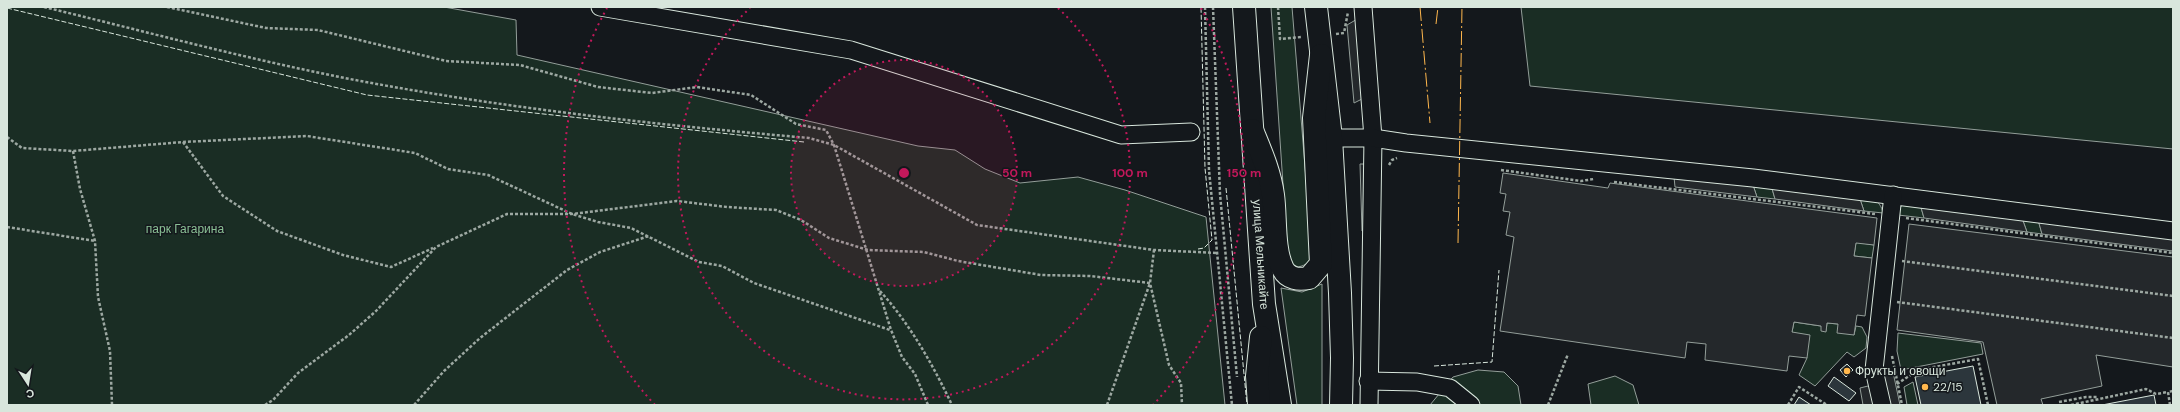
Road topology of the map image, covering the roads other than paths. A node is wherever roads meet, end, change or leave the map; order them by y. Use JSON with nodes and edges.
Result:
{"nodes":[{"id":1,"x":600,"y":7,"type":"edge"},
{"id":2,"x":1244,"y":7,"type":"edge"},
{"id":3,"x":1316,"y":7,"type":"edge"},
{"id":4,"x":1363,"y":7,"type":"edge"},
{"id":5,"x":1321,"y":55,"type":"junction"},
{"id":6,"x":1252,"y":130,"type":"junction"},
{"id":7,"x":1191,"y":132,"type":"dead end"},
{"id":8,"x":1331,"y":138,"type":"junction"},
{"id":9,"x":1373,"y":138,"type":"junction"},
{"id":10,"x":1893,"y":195,"type":"junction"},
{"id":11,"x":2173,"y":231,"type":"edge"},
{"id":12,"x":1264,"y":304,"type":"junction"},
{"id":13,"x":1342,"y":358,"type":"junction"},
{"id":14,"x":1368,"y":381,"type":"junction"},
{"id":15,"x":1259,"y":405,"type":"edge"},
{"id":16,"x":1280,"y":405,"type":"edge"},
{"id":17,"x":1341,"y":405,"type":"edge"},
{"id":18,"x":1352,"y":405,"type":"edge"},
{"id":19,"x":1369,"y":405,"type":"edge"},
{"id":20,"x":1471,"y":405,"type":"edge"},
{"id":21,"x":1882,"y":405,"type":"edge"}],
"edges":[{"from":1,"to":7,"type":"lane"},
{"from":2,"to":6,"type":"main road","name":"улица Мельникайте"},
{"from":3,"to":5,"type":"main road"},
{"from":4,"to":9,"type":"lane"},
{"from":5,"to":6,"type":"main road"},
{"from":5,"to":8,"type":"main road"},
{"from":6,"to":12,"type":"main road","name":"улица Мельникайте"},
{"from":8,"to":9,"type":"lane"},
{"from":8,"to":13,"type":"main road"},
{"from":9,"to":10,"type":"lane"},
{"from":9,"to":14,"type":"lane"},
{"from":10,"to":11,"type":"lane"},
{"from":10,"to":21,"type":"lane"},
{"from":12,"to":15,"type":"main road"},
{"from":12,"to":16,"type":"main road","name":"улица Мельникайте"},
{"from":13,"to":17,"type":"main road"},
{"from":13,"to":18,"type":"main road"},
{"from":14,"to":19,"type":"lane"},
{"from":14,"to":20,"type":"lane"}]}
